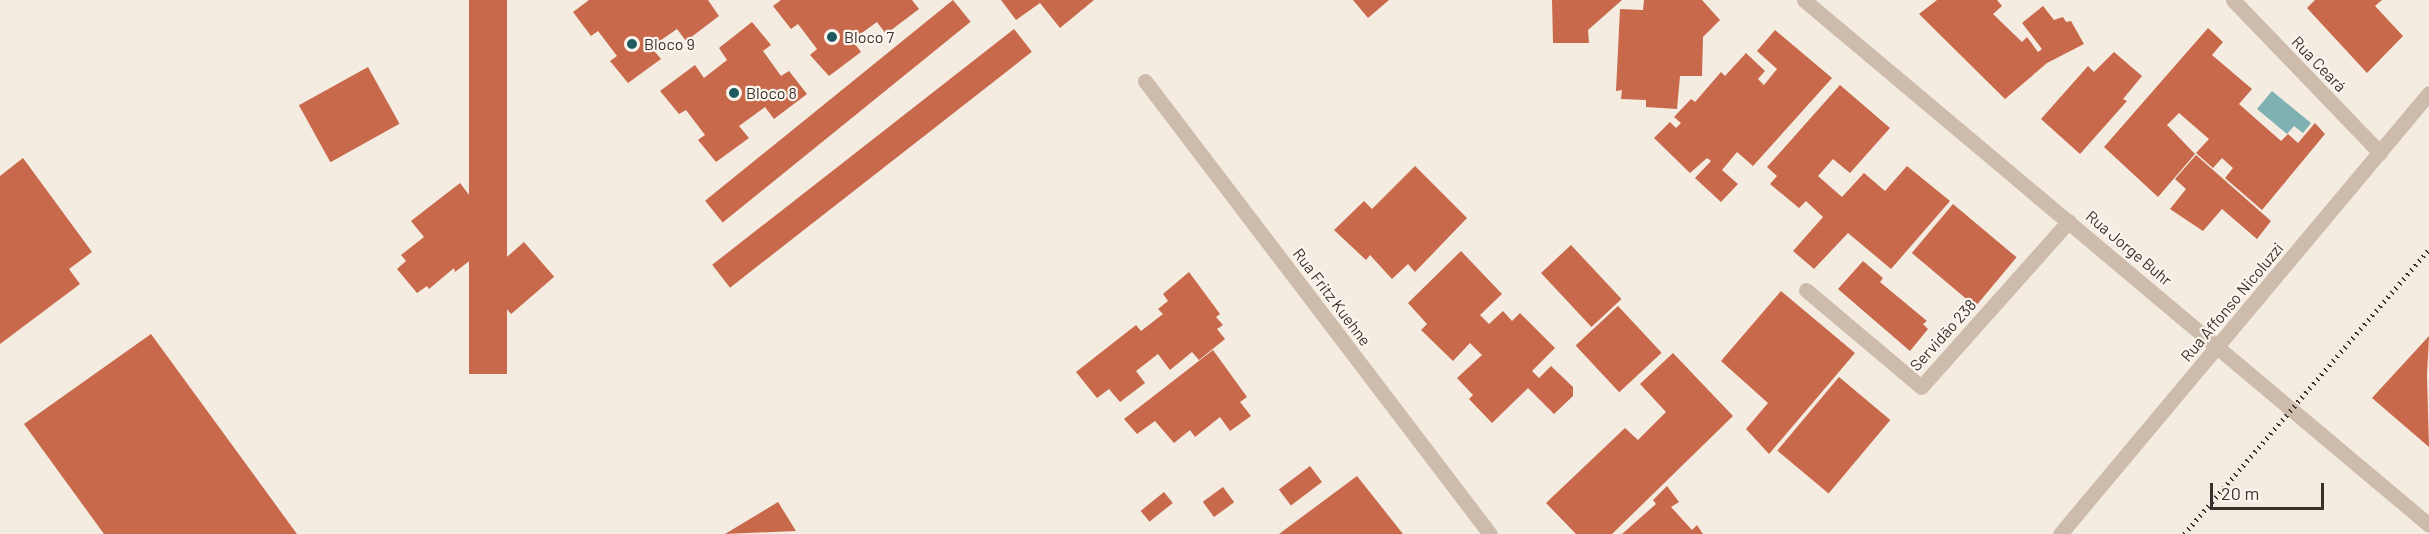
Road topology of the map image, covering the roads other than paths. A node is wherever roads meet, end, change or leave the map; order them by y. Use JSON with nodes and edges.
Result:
{"nodes":[{"id":1,"x":1804,"y":0,"type":"edge"},
{"id":2,"x":2233,"y":0,"type":"edge"},
{"id":3,"x":1145,"y":81,"type":"dead end"},
{"id":4,"x":2429,"y":93,"type":"edge"},
{"id":5,"x":2380,"y":153,"type":"junction"},
{"id":6,"x":2069,"y":221,"type":"junction"},
{"id":7,"x":1806,"y":290,"type":"dead end"},
{"id":8,"x":2218,"y":346,"type":"junction"},
{"id":9,"x":2429,"y":525,"type":"edge"},
{"id":10,"x":1490,"y":534,"type":"edge"},
{"id":11,"x":2060,"y":534,"type":"edge"}],
"edges":[{"from":1,"to":6,"type":"street","name":"Rua Jorge Buhr"},
{"from":2,"to":5,"type":"street","name":"Rua Ceará"},
{"from":3,"to":10,"type":"street","name":"Rua Fritz Kuehne"},
{"from":4,"to":5,"type":"street","name":"Rua Affonso Nicoluzzi"},
{"from":5,"to":8,"type":"street","name":"Rua Affonso Nicoluzzi"},
{"from":6,"to":7,"type":"street","name":"Servidão 238"},
{"from":6,"to":8,"type":"street","name":"Rua Jorge Buhr"},
{"from":8,"to":9,"type":"street","name":"Rua Jorge Buhr"},
{"from":8,"to":11,"type":"street","name":"Rua Affonso Nicoluzzi"}]}
